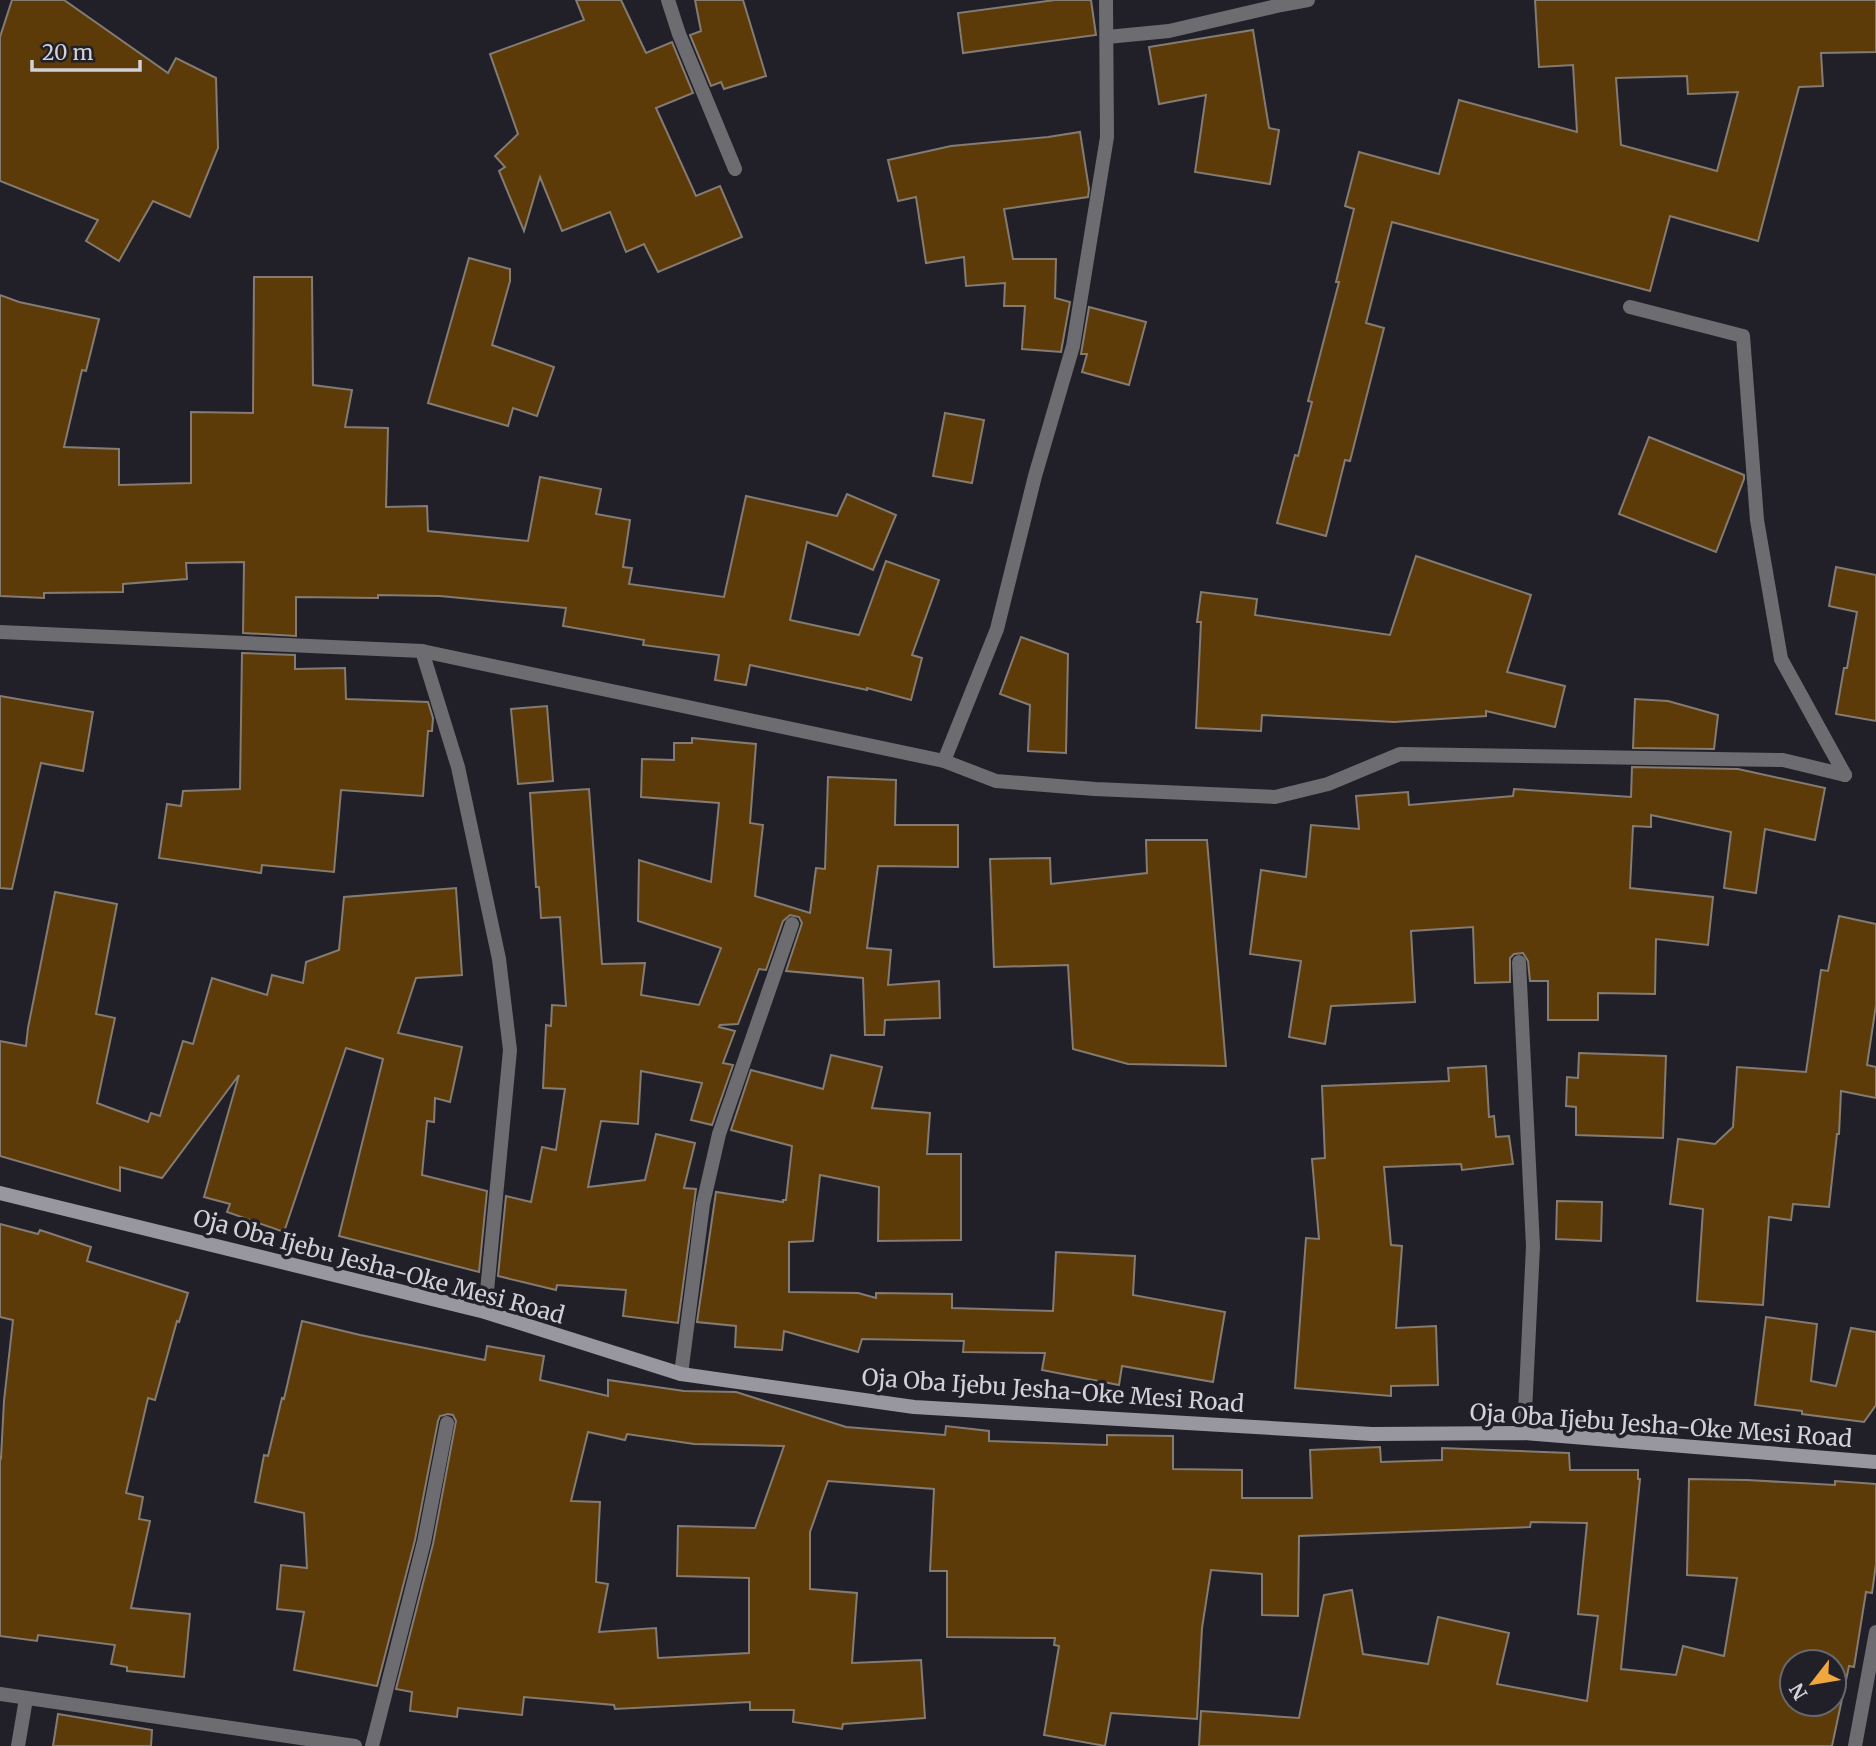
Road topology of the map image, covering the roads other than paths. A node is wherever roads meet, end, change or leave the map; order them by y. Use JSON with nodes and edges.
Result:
{"nodes":[{"id":1,"x":668,"y":0,"type":"edge"},
{"id":2,"x":1106,"y":0,"type":"edge"},
{"id":3,"x":1308,"y":0,"type":"edge"},
{"id":4,"x":1107,"y":37,"type":"junction"},
{"id":5,"x":735,"y":169,"type":"dead end"},
{"id":6,"x":1630,"y":307,"type":"dead end"},
{"id":7,"x":0,"y":632,"type":"edge"},
{"id":8,"x":422,"y":651,"type":"junction"},
{"id":9,"x":944,"y":761,"type":"junction"},
{"id":10,"x":793,"y":924,"type":"dead end"},
{"id":11,"x":1519,"y":962,"type":"dead end"},
{"id":12,"x":0,"y":1192,"type":"edge"},
{"id":13,"x":485,"y":1312,"type":"junction"},
{"id":14,"x":681,"y":1374,"type":"junction"},
{"id":15,"x":446,"y":1423,"type":"dead end"},
{"id":16,"x":1524,"y":1433,"type":"junction"},
{"id":17,"x":1876,"y":1462,"type":"edge"},
{"id":18,"x":1876,"y":1632,"type":"edge"},
{"id":19,"x":0,"y":1694,"type":"edge"},
{"id":20,"x":26,"y":1699,"type":"junction"},
{"id":21,"x":18,"y":1746,"type":"edge"},
{"id":22,"x":355,"y":1746,"type":"edge"},
{"id":23,"x":372,"y":1746,"type":"edge"},
{"id":24,"x":1855,"y":1746,"type":"edge"}],
"edges":[{"from":1,"to":5,"type":"street"},
{"from":2,"to":4,"type":"street"},
{"from":3,"to":4,"type":"street"},
{"from":4,"to":9,"type":"street"},
{"from":6,"to":9,"type":"street"},
{"from":7,"to":8,"type":"street"},
{"from":8,"to":9,"type":"street"},
{"from":8,"to":13,"type":"street"},
{"from":10,"to":14,"type":"street"},
{"from":11,"to":16,"type":"street"},
{"from":12,"to":13,"type":"main road","name":"Oja Oba Ijebu Jesha-Oke Mesi Road"},
{"from":13,"to":14,"type":"main road","name":"Oja Oba Ijebu Jesha-Oke Mesi Road"},
{"from":14,"to":16,"type":"main road","name":"Oja Oba Ijebu Jesha-Oke Mesi Road"},
{"from":15,"to":23,"type":"street"},
{"from":16,"to":17,"type":"main road","name":"Oja Oba Ijebu Jesha-Oke Mesi Road"},
{"from":18,"to":24,"type":"street"},
{"from":19,"to":20,"type":"street"},
{"from":20,"to":21,"type":"street"},
{"from":20,"to":22,"type":"street"}]}
